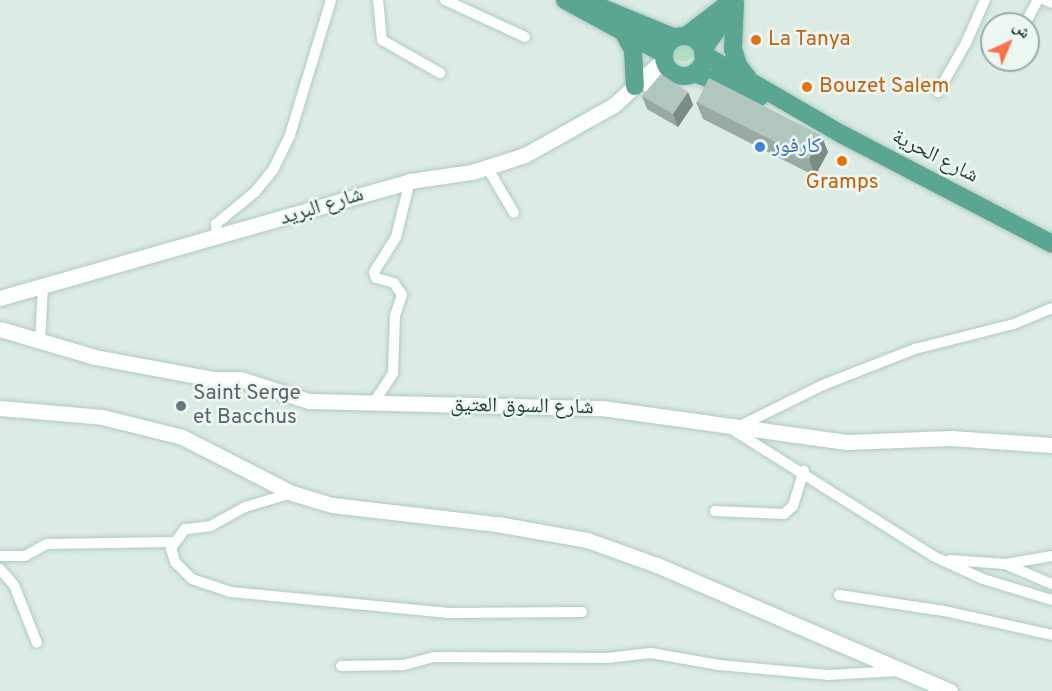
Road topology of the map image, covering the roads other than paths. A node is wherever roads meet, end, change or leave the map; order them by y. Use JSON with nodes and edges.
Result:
{"nodes":[{"id":1,"x":331,"y":0,"type":"edge"},
{"id":2,"x":378,"y":0,"type":"edge"},
{"id":3,"x":445,"y":0,"type":"edge"},
{"id":4,"x":565,"y":0,"type":"edge"},
{"id":5,"x":583,"y":0,"type":"edge"},
{"id":6,"x":985,"y":0,"type":"edge"},
{"id":7,"x":1045,"y":0,"type":"edge"},
{"id":8,"x":735,"y":1,"type":"edge"},
{"id":9,"x":1052,"y":3,"type":"edge"},
{"id":10,"x":624,"y":33,"type":"junction"},
{"id":11,"x":525,"y":37,"type":"dead end"},
{"id":12,"x":680,"y":37,"type":"junction"},
{"id":13,"x":703,"y":52,"type":"junction"},
{"id":14,"x":667,"y":62,"type":"junction"},
{"id":15,"x":440,"y":73,"type":"dead end"},
{"id":16,"x":694,"y":73,"type":"junction"},
{"id":17,"x":749,"y":79,"type":"junction"},
{"id":18,"x":634,"y":88,"type":"junction"},
{"id":19,"x":938,"y":92,"type":"dead end"},
{"id":20,"x":798,"y":111,"type":"junction"},
{"id":21,"x":487,"y":167,"type":"junction"},
{"id":22,"x":410,"y":181,"type":"junction"},
{"id":23,"x":514,"y":213,"type":"dead end"},
{"id":24,"x":217,"y":238,"type":"junction"},
{"id":25,"x":1052,"y":244,"type":"edge"},
{"id":26,"x":43,"y":286,"type":"junction"},
{"id":27,"x":0,"y":298,"type":"edge"},
{"id":28,"x":1052,"y":308,"type":"edge"},
{"id":29,"x":0,"y":329,"type":"edge"},
{"id":30,"x":40,"y":340,"type":"junction"},
{"id":31,"x":374,"y":404,"type":"junction"},
{"id":32,"x":0,"y":408,"type":"edge"},
{"id":33,"x":722,"y":423,"type":"junction"},
{"id":34,"x":740,"y":426,"type":"junction"},
{"id":35,"x":1052,"y":445,"type":"edge"},
{"id":36,"x":804,"y":471,"type":"junction"},
{"id":37,"x":292,"y":493,"type":"junction"},
{"id":38,"x":715,"y":511,"type":"dead end"},
{"id":39,"x":173,"y":542,"type":"junction"},
{"id":40,"x":0,"y":556,"type":"edge"},
{"id":41,"x":933,"y":556,"type":"junction"},
{"id":42,"x":1052,"y":556,"type":"edge"},
{"id":43,"x":1005,"y":564,"type":"junction"},
{"id":44,"x":0,"y":569,"type":"edge"},
{"id":45,"x":1052,"y":584,"type":"edge"},
{"id":46,"x":839,"y":595,"type":"dead end"},
{"id":47,"x":1052,"y":600,"type":"edge"},
{"id":48,"x":582,"y":612,"type":"dead end"},
{"id":49,"x":1052,"y":635,"type":"edge"},
{"id":50,"x":37,"y":643,"type":"dead end"},
{"id":51,"x":341,"y":666,"type":"dead end"},
{"id":52,"x":899,"y":671,"type":"junction"},
{"id":53,"x":950,"y":691,"type":"edge"}],
"edges":[{"from":1,"to":24,"type":"street"},
{"from":2,"to":15,"type":"street"},
{"from":3,"to":11,"type":"street"},
{"from":4,"to":10,"type":"main road"},
{"from":5,"to":12,"type":"main road"},
{"from":6,"to":19,"type":"street"},
{"from":7,"to":9,"type":"street"},
{"from":8,"to":12,"type":"main road"},
{"from":8,"to":13,"type":"main road"},
{"from":8,"to":17,"type":"main road"},
{"from":10,"to":14,"type":"main road"},
{"from":10,"to":18,"type":"main road"},
{"from":12,"to":13,"type":"main road"},
{"from":12,"to":14,"type":"main road"},
{"from":13,"to":16,"type":"main road"},
{"from":13,"to":17,"type":"main road"},
{"from":14,"to":16,"type":"main road"},
{"from":14,"to":18,"type":"main road","name":"شارع البريد"},
{"from":16,"to":20,"type":"main road"},
{"from":17,"to":20,"type":"main road"},
{"from":18,"to":21,"type":"main road","name":"شارع البريد"},
{"from":20,"to":25,"type":"main road","name":"شارع الحرية"},
{"from":21,"to":22,"type":"main road","name":"شارع البريد"},
{"from":21,"to":23,"type":"street"},
{"from":22,"to":24,"type":"main road","name":"شارع البريد"},
{"from":22,"to":31,"type":"street"},
{"from":24,"to":26,"type":"main road","name":"شارع البريد"},
{"from":26,"to":27,"type":"main road","name":"شارع البريد"},
{"from":26,"to":30,"type":"street"},
{"from":28,"to":34,"type":"street"},
{"from":29,"to":30,"type":"main road","name":"شارع السوق العتيق"},
{"from":30,"to":31,"type":"main road","name":"شارع السوق العتيق"},
{"from":31,"to":33,"type":"main road","name":"شارع السوق العتيق"},
{"from":32,"to":37,"type":"main road"},
{"from":33,"to":34,"type":"main road","name":"شارع السوق العتيق"},
{"from":33,"to":36,"type":"street"},
{"from":34,"to":35,"type":"main road","name":"شارع السوق العتيق"},
{"from":36,"to":38,"type":"street"},
{"from":36,"to":41,"type":"street"},
{"from":37,"to":39,"type":"street"},
{"from":37,"to":52,"type":"main road"},
{"from":39,"to":40,"type":"street"},
{"from":39,"to":48,"type":"street"},
{"from":41,"to":43,"type":"street"},
{"from":41,"to":47,"type":"street"},
{"from":42,"to":43,"type":"street"},
{"from":43,"to":45,"type":"street"},
{"from":44,"to":50,"type":"street"},
{"from":46,"to":49,"type":"street"},
{"from":51,"to":52,"type":"street"},
{"from":52,"to":53,"type":"main road"}]}
